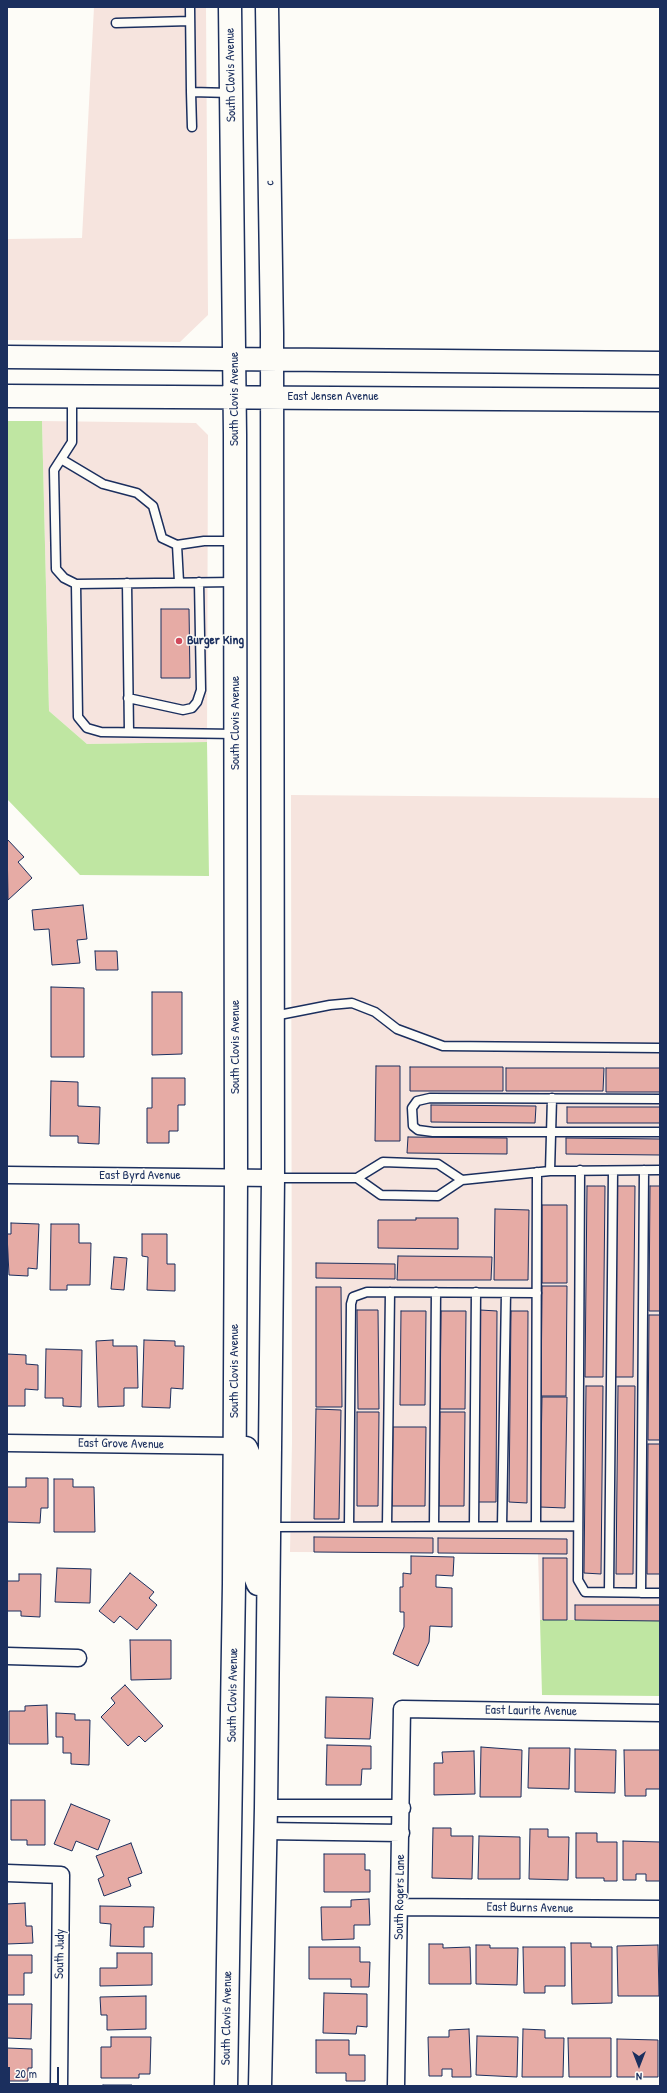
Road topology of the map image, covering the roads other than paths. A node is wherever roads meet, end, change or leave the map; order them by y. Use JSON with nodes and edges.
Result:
{"nodes":[{"id":1,"x":190,"y":7,"type":"edge"},
{"id":2,"x":230,"y":7,"type":"edge"},
{"id":3,"x":267,"y":7,"type":"edge"},
{"id":4,"x":190,"y":21,"type":"junction"},
{"id":5,"x":116,"y":23,"type":"dead end"},
{"id":6,"x":191,"y":92,"type":"junction"},
{"id":7,"x":232,"y":93,"type":"junction"},
{"id":8,"x":192,"y":127,"type":"dead end"},
{"id":9,"x":7,"y":357,"type":"edge"},
{"id":10,"x":235,"y":358,"type":"junction"},
{"id":11,"x":272,"y":359,"type":"junction"},
{"id":12,"x":660,"y":363,"type":"edge"},
{"id":13,"x":7,"y":396,"type":"edge"},
{"id":14,"x":72,"y":397,"type":"junction"},
{"id":15,"x":272,"y":397,"type":"junction"},
{"id":16,"x":235,"y":398,"type":"junction"},
{"id":17,"x":660,"y":400,"type":"edge"},
{"id":18,"x":61,"y":459,"type":"junction"},
{"id":19,"x":235,"y":542,"type":"junction"},
{"id":20,"x":177,"y":545,"type":"junction"},
{"id":21,"x":179,"y":582,"type":"junction"},
{"id":22,"x":200,"y":582,"type":"junction"},
{"id":23,"x":235,"y":582,"type":"junction"},
{"id":24,"x":127,"y":583,"type":"junction"},
{"id":25,"x":76,"y":584,"type":"junction"},
{"id":26,"x":128,"y":698,"type":"junction"},
{"id":27,"x":129,"y":732,"type":"junction"},
{"id":28,"x":236,"y":734,"type":"junction"},
{"id":29,"x":272,"y":1017,"type":"junction"},
{"id":30,"x":660,"y":1048,"type":"edge"},
{"id":31,"x":552,"y":1098,"type":"junction"},
{"id":32,"x":660,"y":1099,"type":"edge"},
{"id":33,"x":551,"y":1132,"type":"junction"},
{"id":34,"x":660,"y":1132,"type":"edge"},
{"id":35,"x":580,"y":1170,"type":"junction"},
{"id":36,"x":644,"y":1170,"type":"junction"},
{"id":37,"x":660,"y":1170,"type":"edge"},
{"id":38,"x":550,"y":1171,"type":"junction"},
{"id":39,"x":613,"y":1171,"type":"junction"},
{"id":40,"x":537,"y":1172,"type":"junction"},
{"id":41,"x":7,"y":1175,"type":"edge"},
{"id":42,"x":236,"y":1177,"type":"junction"},
{"id":43,"x":273,"y":1178,"type":"junction"},
{"id":44,"x":357,"y":1178,"type":"junction"},
{"id":45,"x":462,"y":1180,"type":"junction"},
{"id":46,"x":390,"y":1292,"type":"junction"},
{"id":47,"x":436,"y":1292,"type":"junction"},
{"id":48,"x":476,"y":1292,"type":"junction"},
{"id":49,"x":506,"y":1293,"type":"junction"},
{"id":50,"x":537,"y":1293,"type":"junction"},
{"id":51,"x":7,"y":1443,"type":"edge"},
{"id":52,"x":235,"y":1446,"type":"junction"},
{"id":53,"x":349,"y":1526,"type":"junction"},
{"id":54,"x":387,"y":1526,"type":"junction"},
{"id":55,"x":434,"y":1526,"type":"junction"},
{"id":56,"x":474,"y":1526,"type":"junction"},
{"id":57,"x":502,"y":1526,"type":"junction"},
{"id":58,"x":536,"y":1526,"type":"junction"},
{"id":59,"x":578,"y":1526,"type":"junction"},
{"id":60,"x":270,"y":1527,"type":"junction"},
{"id":61,"x":609,"y":1592,"type":"junction"},
{"id":62,"x":641,"y":1593,"type":"junction"},
{"id":63,"x":660,"y":1593,"type":"edge"},
{"id":64,"x":268,"y":1603,"type":"junction"},
{"id":65,"x":7,"y":1656,"type":"edge"},
{"id":66,"x":78,"y":1658,"type":"dead end"},
{"id":67,"x":402,"y":1709,"type":"joint"},
{"id":68,"x":660,"y":1713,"type":"edge"},
{"id":69,"x":266,"y":1808,"type":"junction"},
{"id":70,"x":402,"y":1808,"type":"junction"},
{"id":71,"x":265,"y":1831,"type":"junction"},
{"id":72,"x":401,"y":1833,"type":"junction"},
{"id":73,"x":7,"y":1873,"type":"edge"},
{"id":74,"x":399,"y":1906,"type":"junction"},
{"id":75,"x":660,"y":1909,"type":"edge"},
{"id":76,"x":59,"y":2086,"type":"edge"},
{"id":77,"x":226,"y":2086,"type":"edge"},
{"id":78,"x":260,"y":2086,"type":"edge"},
{"id":79,"x":396,"y":2086,"type":"edge"}],
"edges":[{"from":1,"to":4,"type":"lane"},
{"from":2,"to":7,"type":"main road","name":"South Clovis Avenue"},
{"from":3,"to":11,"type":"main road","name":"c"},
{"from":4,"to":5,"type":"lane"},
{"from":4,"to":6,"type":"lane"},
{"from":6,"to":7,"type":"lane"},
{"from":6,"to":8,"type":"lane"},
{"from":7,"to":10,"type":"main road","name":"South Clovis Avenue"},
{"from":9,"to":10,"type":"main road"},
{"from":10,"to":11,"type":"main road"},
{"from":10,"to":16,"type":"main road","name":"South Clovis Avenue"},
{"from":11,"to":12,"type":"main road"},
{"from":11,"to":15,"type":"main road"},
{"from":13,"to":14,"type":"main road","name":"East Jensen Avenue"},
{"from":14,"to":16,"type":"main road","name":"East Jensen Avenue"},
{"from":14,"to":18,"type":"lane"},
{"from":15,"to":16,"type":"main road","name":"East Jensen Avenue"},
{"from":15,"to":17,"type":"main road","name":"East Jensen Avenue"},
{"from":15,"to":29,"type":"main road"},
{"from":16,"to":19,"type":"main road","name":"South Clovis Avenue"},
{"from":18,"to":20,"type":"lane"},
{"from":18,"to":25,"type":"lane"},
{"from":19,"to":20,"type":"lane"},
{"from":19,"to":23,"type":"main road","name":"South Clovis Avenue"},
{"from":20,"to":21,"type":"lane"},
{"from":21,"to":22,"type":"lane"},
{"from":21,"to":24,"type":"lane"},
{"from":22,"to":23,"type":"lane"},
{"from":22,"to":26,"type":"lane"},
{"from":23,"to":28,"type":"main road","name":"South Clovis Avenue"},
{"from":24,"to":25,"type":"lane"},
{"from":24,"to":26,"type":"lane"},
{"from":25,"to":27,"type":"lane"},
{"from":26,"to":27,"type":"lane"},
{"from":27,"to":28,"type":"lane"},
{"from":28,"to":42,"type":"main road","name":"South Clovis Avenue"},
{"from":29,"to":30,"type":"lane"},
{"from":29,"to":43,"type":"main road"},
{"from":31,"to":32,"type":"lane"},
{"from":31,"to":33,"type":"lane"},
{"from":31,"to":33,"type":"lane"},
{"from":33,"to":34,"type":"lane"},
{"from":33,"to":38,"type":"lane"},
{"from":35,"to":38,"type":"lane"},
{"from":35,"to":39,"type":"lane"},
{"from":35,"to":59,"type":"lane"},
{"from":36,"to":37,"type":"lane"},
{"from":36,"to":39,"type":"lane"},
{"from":36,"to":62,"type":"lane"},
{"from":38,"to":40,"type":"lane"},
{"from":39,"to":61,"type":"lane"},
{"from":40,"to":45,"type":"lane"},
{"from":40,"to":50,"type":"lane"},
{"from":41,"to":42,"type":"street","name":"East Byrd Avenue"},
{"from":42,"to":43,"type":"street","name":"East Byrd Avenue"},
{"from":42,"to":52,"type":"main road","name":"South Clovis Avenue"},
{"from":43,"to":44,"type":"lane"},
{"from":43,"to":60,"type":"main road"},
{"from":44,"to":45,"type":"lane"},
{"from":44,"to":45,"type":"lane"},
{"from":46,"to":47,"type":"lane"},
{"from":46,"to":53,"type":"lane"},
{"from":46,"to":54,"type":"lane"},
{"from":47,"to":48,"type":"lane"},
{"from":47,"to":55,"type":"lane"},
{"from":48,"to":49,"type":"lane"},
{"from":48,"to":56,"type":"lane"},
{"from":49,"to":50,"type":"lane"},
{"from":49,"to":57,"type":"lane"},
{"from":50,"to":58,"type":"lane"},
{"from":51,"to":52,"type":"street","name":"East Grove Avenue"},
{"from":52,"to":64,"type":"main road"},
{"from":52,"to":77,"type":"main road","name":"South Clovis Avenue"},
{"from":53,"to":54,"type":"lane"},
{"from":53,"to":60,"type":"lane"},
{"from":54,"to":55,"type":"lane"},
{"from":55,"to":56,"type":"lane"},
{"from":56,"to":57,"type":"lane"},
{"from":57,"to":58,"type":"lane"},
{"from":58,"to":59,"type":"lane"},
{"from":59,"to":61,"type":"lane"},
{"from":60,"to":64,"type":"main road"},
{"from":61,"to":62,"type":"lane"},
{"from":62,"to":63,"type":"lane"},
{"from":64,"to":69,"type":"main road"},
{"from":65,"to":66,"type":"street"},
{"from":67,"to":68,"type":"street","name":"East Laurite Avenue"},
{"from":67,"to":70,"type":"street","name":"South Rogers Lane"},
{"from":69,"to":70,"type":"street"},
{"from":69,"to":71,"type":"main road"},
{"from":70,"to":72,"type":"street","name":"South Rogers Lane"},
{"from":71,"to":72,"type":"street"},
{"from":71,"to":78,"type":"main road"},
{"from":72,"to":74,"type":"street","name":"South Rogers Lane"},
{"from":73,"to":76,"type":"street","name":"South Judy"},
{"from":74,"to":75,"type":"street","name":"East Burns Avenue"},
{"from":74,"to":79,"type":"street","name":"South Rogers Lane"}]}
